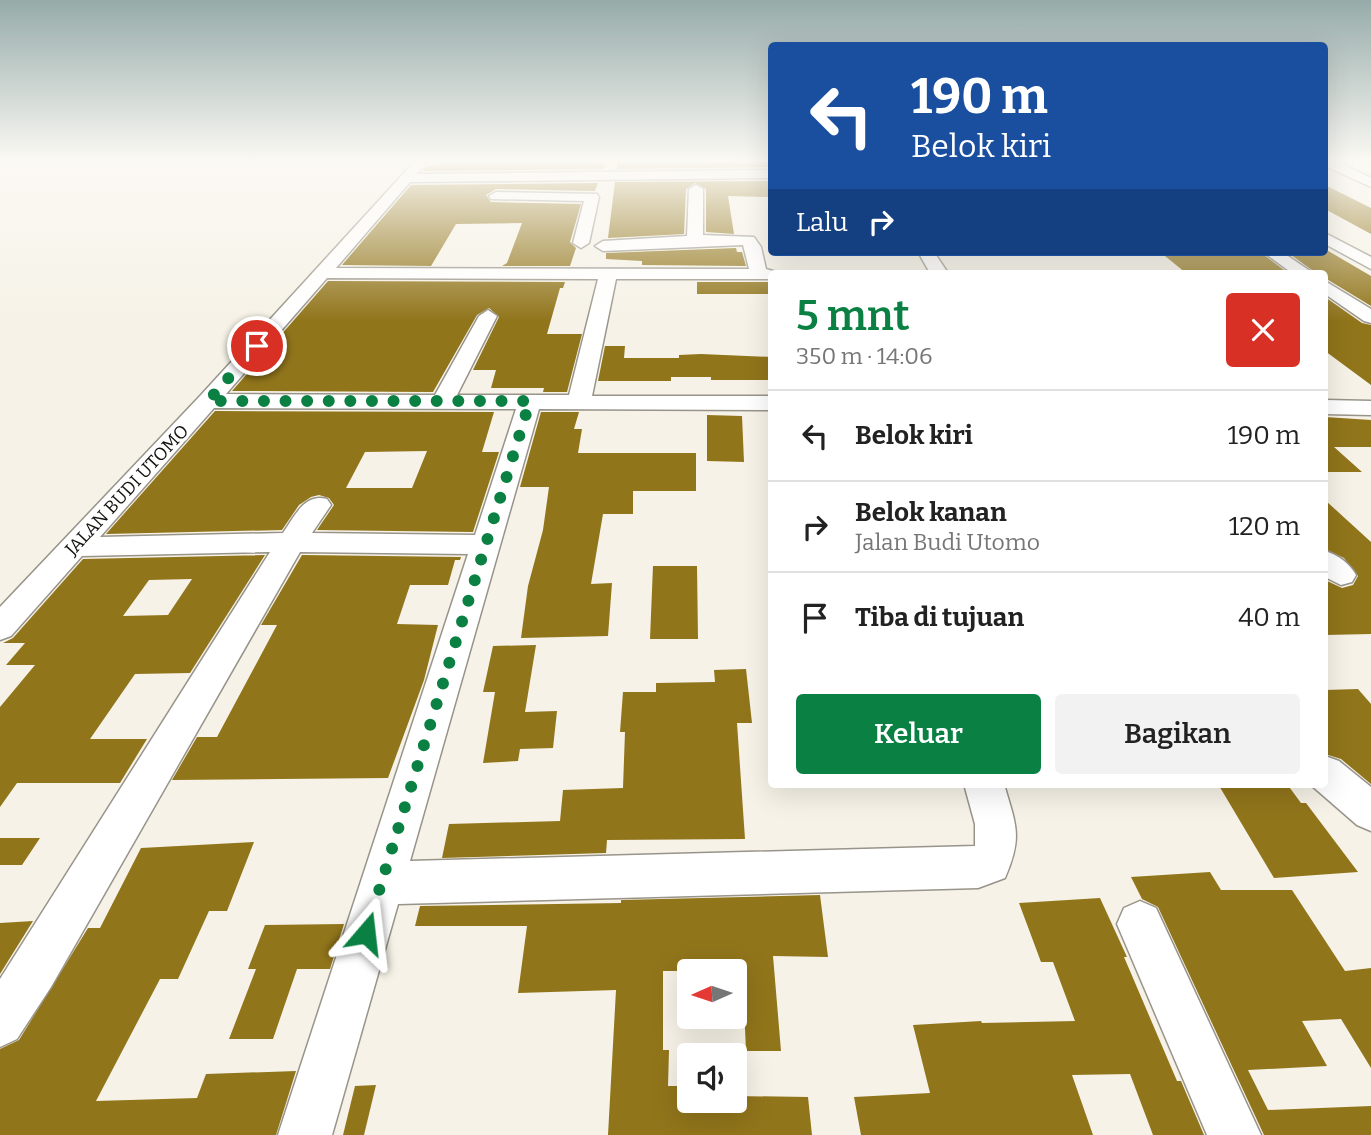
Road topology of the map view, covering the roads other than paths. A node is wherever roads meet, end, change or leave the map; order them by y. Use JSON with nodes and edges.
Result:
{"nodes":[{"id":1,"x":374,"y":215,"type":"edge"},
{"id":2,"x":588,"y":215,"type":"edge"},
{"id":3,"x":695,"y":215,"type":"edge"},
{"id":4,"x":695,"y":240,"type":"junction"},
{"id":5,"x":1328,"y":240,"type":"edge"},
{"id":6,"x":581,"y":243,"type":"dead end"},
{"id":7,"x":603,"y":246,"type":"dead end"},
{"id":8,"x":1277,"y":256,"type":"edge"},
{"id":9,"x":1371,"y":264,"type":"edge"},
{"id":10,"x":1299,"y":270,"type":"edge"},
{"id":11,"x":322,"y":273,"type":"junction"},
{"id":12,"x":765,"y":274,"type":"edge"},
{"id":13,"x":608,"y":275,"type":"junction"},
{"id":14,"x":1328,"y":280,"type":"edge"},
{"id":15,"x":1359,"y":280,"type":"edge"},
{"id":16,"x":1328,"y":288,"type":"edge"},
{"id":17,"x":488,"y":316,"type":"dead end"},
{"id":18,"x":1371,"y":317,"type":"edge"},
{"id":19,"x":208,"y":401,"type":"junction"},
{"id":20,"x":443,"y":401,"type":"junction"},
{"id":21,"x":530,"y":401,"type":"junction"},
{"id":22,"x":579,"y":402,"type":"junction"},
{"id":23,"x":768,"y":403,"type":"edge"},
{"id":24,"x":1328,"y":407,"type":"edge"},
{"id":25,"x":1360,"y":407,"type":"edge"},
{"id":26,"x":1371,"y":425,"type":"edge"},
{"id":27,"x":317,"y":505,"type":"dead end"},
{"id":28,"x":291,"y":542,"type":"junction"},
{"id":29,"x":486,"y":545,"type":"junction"},
{"id":30,"x":75,"y":547,"type":"junction"},
{"id":31,"x":0,"y":628,"type":"edge"},
{"id":32,"x":1328,"y":776,"type":"edge"},
{"id":33,"x":985,"y":788,"type":"edge"},
{"id":34,"x":1371,"y":812,"type":"edge"},
{"id":35,"x":381,"y":883,"type":"junction"},
{"id":36,"x":1140,"y":924,"type":"dead end"},
{"id":37,"x":0,"y":1022,"type":"edge"},
{"id":38,"x":305,"y":1135,"type":"edge"},
{"id":39,"x":1234,"y":1135,"type":"edge"}],
"edges":[{"from":1,"to":11,"type":"street","name":"JALAN BUDI UTOMO"},
{"from":2,"to":6,"type":"street"},
{"from":3,"to":4,"type":"street"},
{"from":4,"to":7,"type":"street"},
{"from":4,"to":12,"type":"street"},
{"from":5,"to":9,"type":"street"},
{"from":8,"to":10,"type":"street"},
{"from":11,"to":13,"type":"street"},
{"from":11,"to":19,"type":"street","name":"JALAN BUDI UTOMO"},
{"from":12,"to":13,"type":"street"},
{"from":13,"to":22,"type":"street"},
{"from":14,"to":15,"type":"street"},
{"from":16,"to":18,"type":"street"},
{"from":17,"to":20,"type":"street"},
{"from":19,"to":20,"type":"street"},
{"from":19,"to":30,"type":"street","name":"JALAN BUDI UTOMO"},
{"from":20,"to":21,"type":"street"},
{"from":21,"to":22,"type":"street"},
{"from":21,"to":29,"type":"street"},
{"from":22,"to":23,"type":"street"},
{"from":24,"to":25,"type":"street"},
{"from":25,"to":26,"type":"street"},
{"from":27,"to":28,"type":"street"},
{"from":28,"to":29,"type":"street"},
{"from":28,"to":30,"type":"street"},
{"from":28,"to":37,"type":"street"},
{"from":29,"to":35,"type":"street"},
{"from":30,"to":31,"type":"street","name":"JALAN BUDI UTOMO"},
{"from":32,"to":34,"type":"street"},
{"from":33,"to":35,"type":"street"},
{"from":35,"to":38,"type":"street"},
{"from":36,"to":39,"type":"street"}]}
